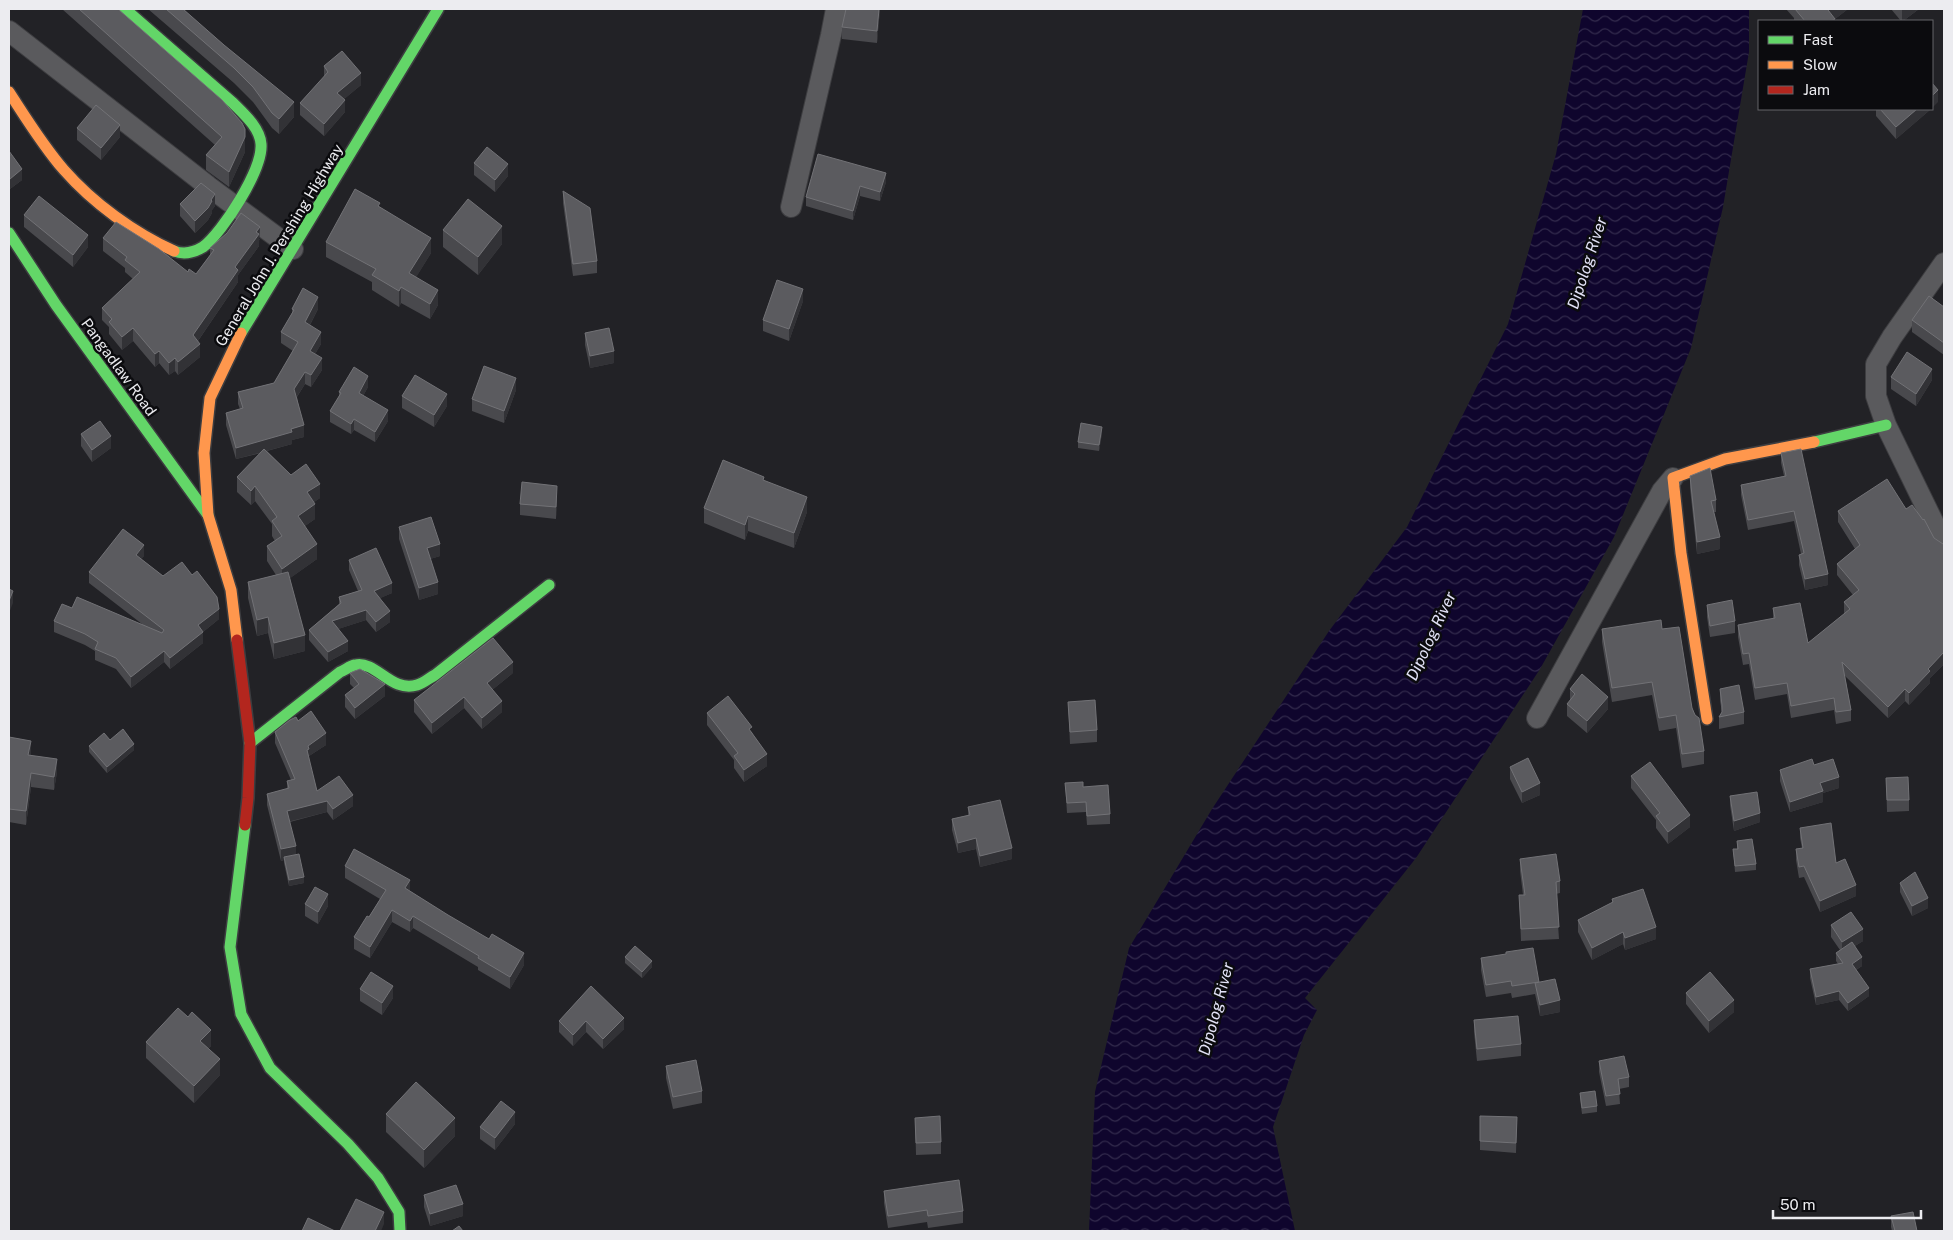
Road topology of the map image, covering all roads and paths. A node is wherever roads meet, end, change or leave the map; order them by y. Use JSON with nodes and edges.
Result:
{"nodes":[{"id":1,"x":124,"y":9,"type":"edge"},
{"id":2,"x":438,"y":9,"type":"edge"},
{"id":3,"x":836,"y":9,"type":"edge"},
{"id":4,"x":9,"y":31,"type":"edge"},
{"id":5,"x":9,"y":92,"type":"edge"},
{"id":6,"x":236,"y":206,"type":"junction"},
{"id":7,"x":791,"y":207,"type":"dead end"},
{"id":8,"x":9,"y":233,"type":"edge"},
{"id":9,"x":293,"y":249,"type":"junction"},
{"id":10,"x":1944,"y":263,"type":"edge"},
{"id":11,"x":1886,"y":425,"type":"junction"},
{"id":12,"x":1673,"y":478,"type":"junction"},
{"id":13,"x":208,"y":516,"type":"junction"},
{"id":14,"x":1944,"y":544,"type":"edge"},
{"id":15,"x":549,"y":585,"type":"dead end"},
{"id":16,"x":1537,"y":718,"type":"dead end"},
{"id":17,"x":1707,"y":719,"type":"dead end"},
{"id":18,"x":250,"y":743,"type":"junction"},
{"id":19,"x":400,"y":1231,"type":"edge"}],
"edges":[{"from":1,"to":6,"type":"street"},
{"from":2,"to":9,"type":"street","name":"General John J. Pershing Highway"},
{"from":3,"to":7,"type":"street"},
{"from":4,"to":6,"type":"street"},
{"from":5,"to":6,"type":"street"},
{"from":6,"to":9,"type":"street"},
{"from":8,"to":13,"type":"street","name":"Pangadlaw Road"},
{"from":9,"to":13,"type":"street","name":"General John J. Pershing Highway"},
{"from":10,"to":11,"type":"street"},
{"from":11,"to":12,"type":"street"},
{"from":11,"to":14,"type":"street"},
{"from":12,"to":16,"type":"street"},
{"from":12,"to":17,"type":"street"},
{"from":13,"to":18,"type":"street","name":"General John J. Pershing Highway"},
{"from":15,"to":18,"type":"street"},
{"from":18,"to":19,"type":"street","name":"General John J. Pershing Highway"}]}
